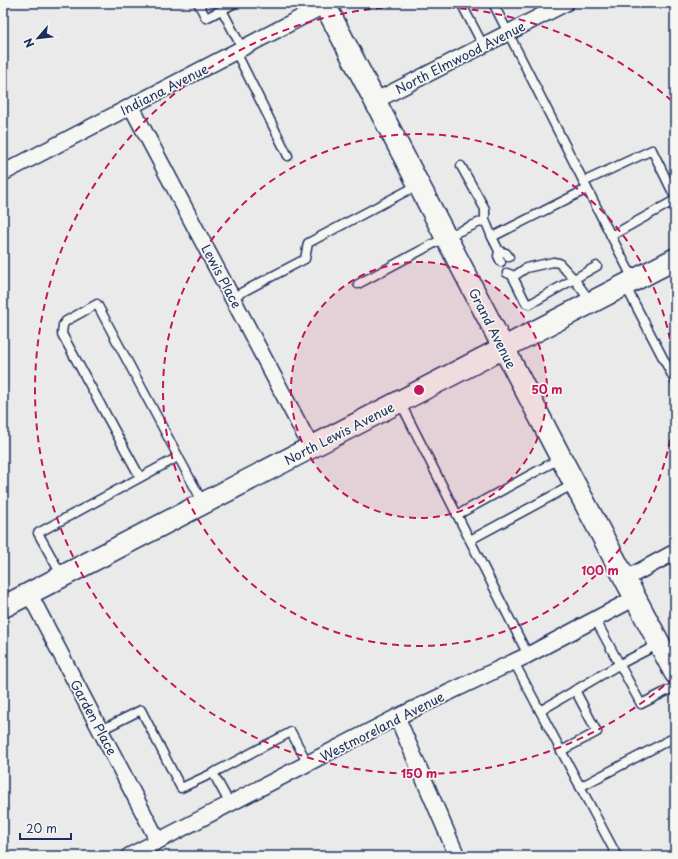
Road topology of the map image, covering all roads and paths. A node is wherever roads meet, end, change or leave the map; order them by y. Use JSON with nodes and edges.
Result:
{"nodes":[{"id":1,"x":198,"y":3,"type":"edge"},
{"id":2,"x":235,"y":3,"type":"edge"},
{"id":3,"x":461,"y":3,"type":"edge"},
{"id":4,"x":493,"y":3,"type":"edge"},
{"id":5,"x":566,"y":3,"type":"edge"},
{"id":6,"x":324,"y":4,"type":"edge"},
{"id":7,"x":222,"y":10,"type":"junction"},
{"id":8,"x":508,"y":33,"type":"junction"},
{"id":9,"x":483,"y":45,"type":"junction"},
{"id":10,"x":239,"y":50,"type":"junction"},
{"id":11,"x":375,"y":101,"type":"junction"},
{"id":12,"x":131,"y":106,"type":"junction"},
{"id":13,"x":288,"y":156,"type":"dead end"},
{"id":14,"x":461,"y":166,"type":"dead end"},
{"id":15,"x":3,"y":173,"type":"edge"},
{"id":16,"x":419,"y":185,"type":"junction"},
{"id":17,"x":585,"y":185,"type":"junction"},
{"id":18,"x":675,"y":199,"type":"edge"},
{"id":19,"x":486,"y":220,"type":"junction"},
{"id":20,"x":611,"y":236,"type":"junction"},
{"id":21,"x":446,"y":237,"type":"junction"},
{"id":22,"x":492,"y":237,"type":"junction"},
{"id":23,"x":499,"y":251,"type":"junction"},
{"id":24,"x":509,"y":257,"type":"dead end"},
{"id":25,"x":675,"y":259,"type":"edge"},
{"id":26,"x":501,"y":262,"type":"dead end"},
{"id":27,"x":597,"y":266,"type":"dead end"},
{"id":28,"x":574,"y":279,"type":"junction"},
{"id":29,"x":629,"y":282,"type":"junction"},
{"id":30,"x":358,"y":284,"type":"dead end"},
{"id":31,"x":233,"y":297,"type":"junction"},
{"id":32,"x":591,"y":302,"type":"junction"},
{"id":33,"x":504,"y":348,"type":"junction"},
{"id":34,"x":675,"y":381,"type":"edge"},
{"id":35,"x":400,"y":401,"type":"junction"},
{"id":36,"x":312,"y":447,"type":"junction"},
{"id":37,"x":178,"y":457,"type":"junction"},
{"id":38,"x":560,"y":458,"type":"junction"},
{"id":39,"x":140,"y":477,"type":"junction"},
{"id":40,"x":574,"y":484,"type":"junction"},
{"id":41,"x":203,"y":503,"type":"junction"},
{"id":42,"x":457,"y":515,"type":"junction"},
{"id":43,"x":470,"y":540,"type":"junction"},
{"id":44,"x":675,"y":552,"type":"edge"},
{"id":45,"x":62,"y":576,"type":"junction"},
{"id":46,"x":625,"y":579,"type":"junction"},
{"id":47,"x":29,"y":593,"type":"junction"},
{"id":48,"x":635,"y":598,"type":"junction"},
{"id":49,"x":3,"y":607,"type":"edge"},
{"id":50,"x":596,"y":619,"type":"junction"},
{"id":51,"x":659,"y":644,"type":"junction"},
{"id":52,"x":528,"y":655,"type":"junction"},
{"id":53,"x":514,"y":662,"type":"junction"},
{"id":54,"x":620,"y":664,"type":"junction"},
{"id":55,"x":674,"y":674,"type":"edge"},
{"id":56,"x":575,"y":690,"type":"junction"},
{"id":57,"x":540,"y":711,"type":"junction"},
{"id":58,"x":397,"y":717,"type":"junction"},
{"id":59,"x":101,"y":730,"type":"junction"},
{"id":60,"x":675,"y":737,"type":"edge"},
{"id":61,"x":561,"y":750,"type":"junction"},
{"id":62,"x":308,"y":764,"type":"junction"},
{"id":63,"x":212,"y":773,"type":"junction"},
{"id":64,"x":580,"y":787,"type":"junction"},
{"id":65,"x":230,"y":804,"type":"junction"},
{"id":66,"x":158,"y":841,"type":"junction"},
{"id":67,"x":129,"y":856,"type":"edge"},
{"id":68,"x":457,"y":856,"type":"edge"},
{"id":69,"x":617,"y":856,"type":"edge"}],
"edges":[{"from":1,"to":7,"type":"lane"},
{"from":2,"to":7,"type":"lane"},
{"from":3,"to":9,"type":"lane"},
{"from":4,"to":8,"type":"lane"},
{"from":5,"to":8,"type":"street","name":"North Elmwood Avenue"},
{"from":6,"to":10,"type":"street","name":"Indiana Avenue"},
{"from":6,"to":11,"type":"main road","name":"Grand Avenue"},
{"from":7,"to":10,"type":"lane"},
{"from":8,"to":9,"type":"street","name":"North Elmwood Avenue"},
{"from":8,"to":17,"type":"lane"},
{"from":9,"to":11,"type":"street","name":"North Elmwood Avenue"},
{"from":10,"to":12,"type":"street","name":"Indiana Avenue"},
{"from":10,"to":13,"type":"lane"},
{"from":11,"to":16,"type":"main road","name":"Grand Avenue"},
{"from":12,"to":15,"type":"street","name":"Indiana Avenue"},
{"from":12,"to":31,"type":"street","name":"Lewis Place"},
{"from":14,"to":19,"type":"lane"},
{"from":16,"to":21,"type":"main road","name":"Grand Avenue"},
{"from":16,"to":31,"type":"lane"},
{"from":17,"to":18,"type":"lane"},
{"from":17,"to":20,"type":"lane"},
{"from":17,"to":22,"type":"lane"},
{"from":18,"to":20,"type":"lane"},
{"from":19,"to":21,"type":"lane"},
{"from":19,"to":22,"type":"lane"},
{"from":20,"to":29,"type":"lane"},
{"from":21,"to":30,"type":"lane"},
{"from":21,"to":33,"type":"main road","name":"Grand Avenue"},
{"from":22,"to":23,"type":"lane"},
{"from":23,"to":24,"type":"lane"},
{"from":23,"to":26,"type":"lane"},
{"from":25,"to":29,"type":"main road","name":"North Lewis Avenue"},
{"from":27,"to":28,"type":"lane"},
{"from":28,"to":28,"type":"lane"},
{"from":28,"to":32,"type":"lane"},
{"from":29,"to":32,"type":"main road","name":"North Lewis Avenue"},
{"from":29,"to":34,"type":"lane"},
{"from":31,"to":36,"type":"street","name":"Lewis Place"},
{"from":32,"to":33,"type":"main road","name":"North Lewis Avenue"},
{"from":33,"to":35,"type":"main road","name":"North Lewis Avenue"},
{"from":33,"to":38,"type":"main road","name":"Grand Avenue"},
{"from":35,"to":36,"type":"main road","name":"North Lewis Avenue"},
{"from":35,"to":42,"type":"lane"},
{"from":36,"to":41,"type":"main road","name":"North Lewis Avenue"},
{"from":37,"to":39,"type":"lane"},
{"from":37,"to":39,"type":"lane"},
{"from":37,"to":41,"type":"lane"},
{"from":38,"to":40,"type":"main road","name":"Grand Avenue"},
{"from":38,"to":42,"type":"lane"},
{"from":39,"to":45,"type":"lane"},
{"from":40,"to":43,"type":"lane"},
{"from":40,"to":46,"type":"main road","name":"Grand Avenue"},
{"from":41,"to":45,"type":"main road","name":"North Lewis Avenue"},
{"from":42,"to":43,"type":"lane"},
{"from":43,"to":52,"type":"lane"},
{"from":44,"to":46,"type":"street"},
{"from":45,"to":47,"type":"main road","name":"North Lewis Avenue"},
{"from":46,"to":48,"type":"main road","name":"Grand Avenue"},
{"from":47,"to":49,"type":"main road","name":"North Lewis Avenue"},
{"from":47,"to":59,"type":"street","name":"Garden Place"},
{"from":48,"to":50,"type":"street","name":"Westmoreland Avenue"},
{"from":48,"to":51,"type":"main road","name":"Grand Avenue"},
{"from":50,"to":52,"type":"street","name":"Westmoreland Avenue"},
{"from":50,"to":54,"type":"lane"},
{"from":51,"to":54,"type":"lane"},
{"from":51,"to":55,"type":"main road","name":"Grand Avenue"},
{"from":52,"to":53,"type":"street","name":"Westmoreland Avenue"},
{"from":53,"to":57,"type":"lane"},
{"from":53,"to":58,"type":"street","name":"Westmoreland Avenue"},
{"from":54,"to":55,"type":"lane"},
{"from":54,"to":56,"type":"lane"},
{"from":56,"to":57,"type":"lane"},
{"from":56,"to":61,"type":"lane"},
{"from":57,"to":61,"type":"lane"},
{"from":58,"to":62,"type":"street","name":"Westmoreland Avenue"},
{"from":58,"to":68,"type":"street"},
{"from":59,"to":63,"type":"lane"},
{"from":59,"to":66,"type":"street","name":"Garden Place"},
{"from":60,"to":64,"type":"lane"},
{"from":61,"to":64,"type":"lane"},
{"from":62,"to":63,"type":"lane"},
{"from":62,"to":65,"type":"street","name":"Westmoreland Avenue"},
{"from":63,"to":65,"type":"lane"},
{"from":64,"to":69,"type":"lane"},
{"from":65,"to":66,"type":"street","name":"Westmoreland Avenue"},
{"from":66,"to":67,"type":"street","name":"Westmoreland Avenue"}]}
